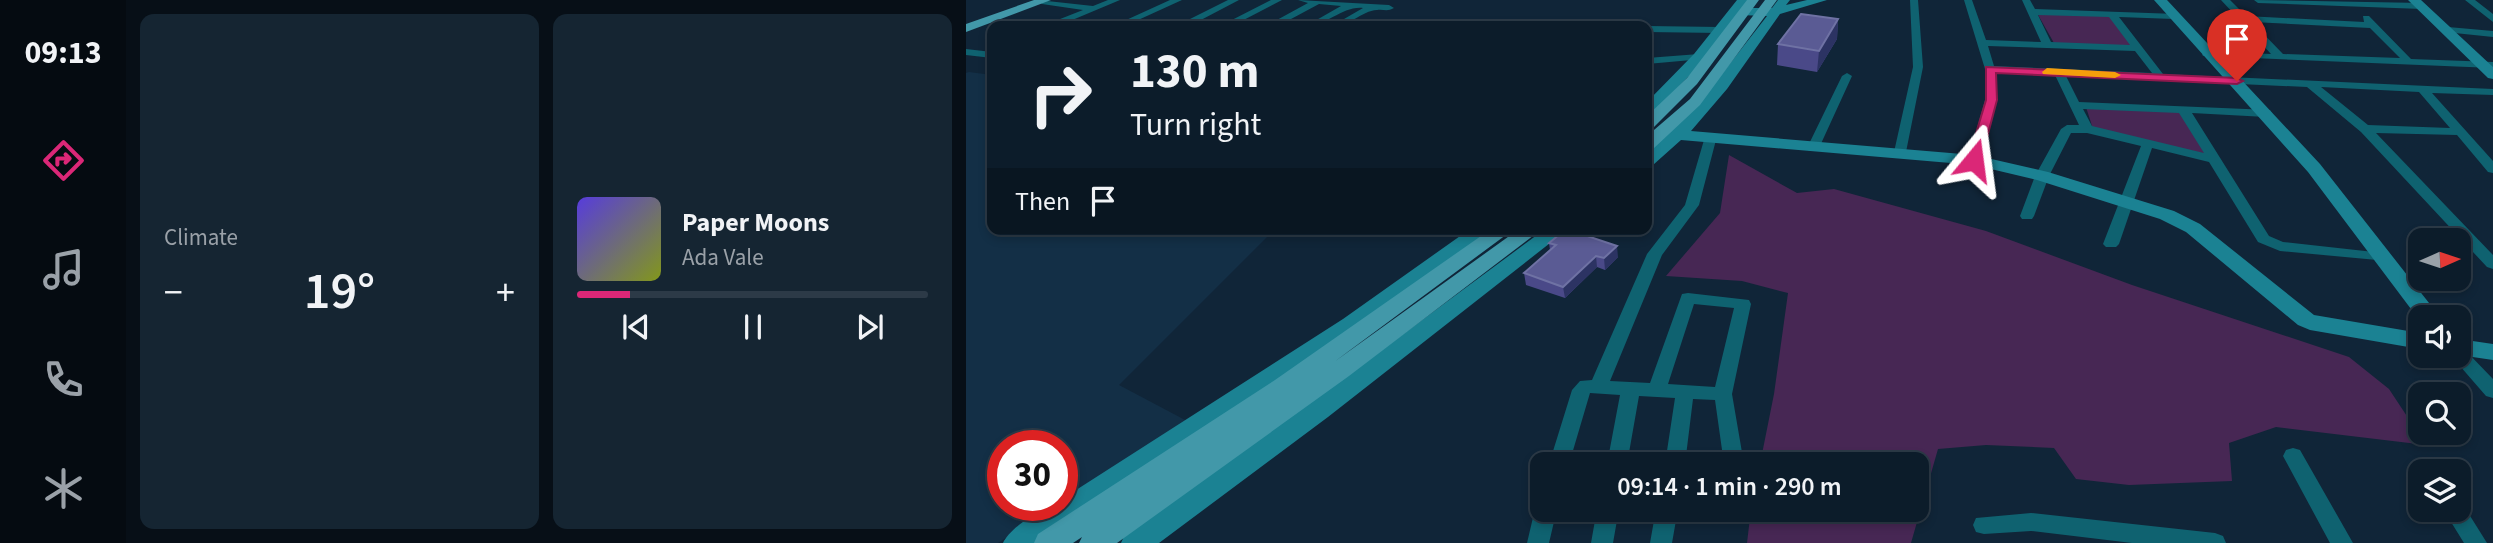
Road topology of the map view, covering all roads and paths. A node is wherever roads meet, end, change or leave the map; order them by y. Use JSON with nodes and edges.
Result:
{"nodes":[{"id":1,"x":1025,"y":0,"type":"edge"},
{"id":2,"x":1036,"y":0,"type":"edge"},
{"id":3,"x":1044,"y":0,"type":"edge"},
{"id":4,"x":1116,"y":0,"type":"edge"},
{"id":5,"x":1178,"y":0,"type":"edge"},
{"id":6,"x":1235,"y":0,"type":"edge"},
{"id":7,"x":1278,"y":0,"type":"edge"},
{"id":8,"x":1302,"y":0,"type":"edge"},
{"id":9,"x":1821,"y":0,"type":"edge"},
{"id":10,"x":1914,"y":0,"type":"edge"},
{"id":11,"x":1968,"y":0,"type":"edge"},
{"id":12,"x":2026,"y":0,"type":"edge"},
{"id":13,"x":2160,"y":0,"type":"edge"},
{"id":14,"x":2225,"y":0,"type":"edge"},
{"id":15,"x":2258,"y":0,"type":"edge"},
{"id":16,"x":1326,"y":1,"type":"edge"},
{"id":17,"x":2352,"y":2,"type":"edge"},
{"id":18,"x":2418,"y":3,"type":"edge"},
{"id":19,"x":2473,"y":3,"type":"edge"},
{"id":20,"x":1386,"y":4,"type":"edge"},
{"id":21,"x":1351,"y":5,"type":"junction"},
{"id":22,"x":1758,"y":6,"type":"edge"},
{"id":23,"x":1371,"y":7,"type":"junction"},
{"id":24,"x":2493,"y":7,"type":"edge"},
{"id":25,"x":1094,"y":9,"type":"junction"},
{"id":26,"x":2031,"y":12,"type":"junction"},
{"id":27,"x":2112,"y":14,"type":"junction"},
{"id":28,"x":2174,"y":16,"type":"junction"},
{"id":29,"x":2245,"y":19,"type":"junction"},
{"id":30,"x":2493,"y":19,"type":"edge"},
{"id":31,"x":1063,"y":21,"type":"edge"},
{"id":32,"x":1130,"y":21,"type":"edge"},
{"id":33,"x":1192,"y":21,"type":"dead end"},
{"id":34,"x":1234,"y":21,"type":"edge"},
{"id":35,"x":1281,"y":21,"type":"edge"},
{"id":36,"x":1321,"y":21,"type":"edge"},
{"id":37,"x":1346,"y":21,"type":"edge"},
{"id":38,"x":966,"y":24,"type":"edge"},
{"id":39,"x":2371,"y":24,"type":"junction"},
{"id":40,"x":1652,"y":29,"type":"edge"},
{"id":41,"x":1720,"y":30,"type":"junction"},
{"id":42,"x":2448,"y":30,"type":"junction"},
{"id":43,"x":2493,"y":34,"type":"edge"},
{"id":44,"x":1982,"y":43,"type":"junction"},
{"id":45,"x":2047,"y":45,"type":"junction"},
{"id":46,"x":2138,"y":48,"type":"junction"},
{"id":47,"x":966,"y":52,"type":"edge"},
{"id":48,"x":987,"y":54,"type":"edge"},
{"id":49,"x":2207,"y":54,"type":"junction"},
{"id":50,"x":1699,"y":57,"type":"junction"},
{"id":51,"x":2280,"y":57,"type":"junction"},
{"id":52,"x":2407,"y":60,"type":"junction"},
{"id":53,"x":1652,"y":61,"type":"edge"},
{"id":54,"x":2488,"y":64,"type":"edge"},
{"id":55,"x":1990,"y":69,"type":"junction"},
{"id":56,"x":2059,"y":72,"type":"junction"},
{"id":57,"x":2493,"y":75,"type":"edge"},
{"id":58,"x":1847,"y":76,"type":"dead end"},
{"id":59,"x":2160,"y":77,"type":"junction"},
{"id":60,"x":2237,"y":81,"type":"junction"},
{"id":61,"x":2309,"y":83,"type":"junction"},
{"id":62,"x":2422,"y":88,"type":"junction"},
{"id":63,"x":2493,"y":92,"type":"edge"},
{"id":64,"x":2077,"y":104,"type":"junction"},
{"id":65,"x":1652,"y":106,"type":"edge"},
{"id":66,"x":2183,"y":109,"type":"junction"},
{"id":67,"x":2266,"y":113,"type":"junction"},
{"id":68,"x":1652,"y":120,"type":"edge"},
{"id":69,"x":2087,"y":129,"type":"junction"},
{"id":70,"x":2365,"y":129,"type":"junction"},
{"id":71,"x":2463,"y":132,"type":"junction"},
{"id":72,"x":1681,"y":135,"type":"junction"},
{"id":73,"x":1710,"y":140,"type":"junction"},
{"id":74,"x":1652,"y":141,"type":"edge"},
{"id":75,"x":2148,"y":144,"type":"junction"},
{"id":76,"x":1813,"y":148,"type":"junction"},
{"id":77,"x":1900,"y":152,"type":"junction"},
{"id":78,"x":1652,"y":157,"type":"edge"},
{"id":79,"x":2213,"y":159,"type":"junction"},
{"id":80,"x":1974,"y":160,"type":"junction"},
{"id":81,"x":2493,"y":168,"type":"edge"},
{"id":82,"x":2042,"y":176,"type":"junction"},
{"id":83,"x":2126,"y":202,"type":"junction"},
{"id":84,"x":2027,"y":216,"type":"dead end"},
{"id":85,"x":1475,"y":235,"type":"edge"},
{"id":86,"x":1496,"y":235,"type":"edge"},
{"id":87,"x":1524,"y":235,"type":"edge"},
{"id":88,"x":1550,"y":235,"type":"edge"},
{"id":89,"x":2111,"y":244,"type":"dead end"},
{"id":90,"x":2383,"y":258,"type":"junction"},
{"id":91,"x":2493,"y":264,"type":"edge"},
{"id":92,"x":2420,"y":305,"type":"edge"},
{"id":93,"x":2408,"y":339,"type":"edge"},
{"id":94,"x":2471,"y":349,"type":"edge"},
{"id":95,"x":2493,"y":352,"type":"edge"},
{"id":96,"x":2471,"y":367,"type":"edge"},
{"id":97,"x":1598,"y":387,"type":"junction"},
{"id":98,"x":1631,"y":389,"type":"junction"},
{"id":99,"x":1657,"y":390,"type":"junction"},
{"id":100,"x":2493,"y":391,"type":"edge"},
{"id":101,"x":1685,"y":392,"type":"junction"},
{"id":102,"x":1723,"y":394,"type":"junction"},
{"id":103,"x":1563,"y":452,"type":"edge"},
{"id":104,"x":1619,"y":452,"type":"edge"},
{"id":105,"x":1677,"y":452,"type":"edge"},
{"id":106,"x":1732,"y":452,"type":"edge"},
{"id":107,"x":2293,"y":456,"type":"dead end"},
{"id":108,"x":1543,"y":522,"type":"edge"},
{"id":109,"x":1606,"y":522,"type":"edge"},
{"id":110,"x":1665,"y":522,"type":"edge"},
{"id":111,"x":2462,"y":522,"type":"edge"},
{"id":112,"x":1984,"y":525,"type":"dead end"},
{"id":113,"x":1018,"y":543,"type":"edge"},
{"id":114,"x":1049,"y":543,"type":"edge"},
{"id":115,"x":1094,"y":543,"type":"edge"},
{"id":116,"x":1136,"y":543,"type":"edge"},
{"id":117,"x":1538,"y":543,"type":"edge"},
{"id":118,"x":1602,"y":543,"type":"edge"},
{"id":119,"x":1661,"y":543,"type":"edge"},
{"id":120,"x":2215,"y":543,"type":"edge"},
{"id":121,"x":2342,"y":543,"type":"edge"},
{"id":122,"x":2476,"y":543,"type":"edge"}],
"edges":[{"from":1,"to":38,"type":"main road"},
{"from":2,"to":38,"type":"main road"},
{"from":3,"to":25,"type":"street"},
{"from":3,"to":38,"type":"main road"},
{"from":4,"to":25,"type":"street"},
{"from":5,"to":32,"type":"street"},
{"from":6,"to":33,"type":"street"},
{"from":7,"to":34,"type":"street"},
{"from":8,"to":16,"type":"street"},
{"from":9,"to":22,"type":"street"},
{"from":10,"to":77,"type":"street"},
{"from":11,"to":44,"type":"street"},
{"from":12,"to":26,"type":"street"},
{"from":13,"to":28,"type":"street"},
{"from":14,"to":29,"type":"street"},
{"from":15,"to":17,"type":"street"},
{"from":16,"to":21,"type":"street"},
{"from":16,"to":35,"type":"street"},
{"from":17,"to":18,"type":"street"},
{"from":17,"to":39,"type":"street"},
{"from":18,"to":42,"type":"street"},
{"from":19,"to":24,"type":"street"},
{"from":19,"to":30,"type":"street"},
{"from":20,"to":23,"type":"street"},
{"from":21,"to":23,"type":"street"},
{"from":21,"to":36,"type":"street"},
{"from":22,"to":41,"type":"street"},
{"from":22,"to":68,"type":"main road"},
{"from":22,"to":72,"type":"street"},
{"from":22,"to":74,"type":"main road"},
{"from":23,"to":37,"type":"street"},
{"from":25,"to":31,"type":"street"},
{"from":26,"to":27,"type":"street"},
{"from":26,"to":45,"type":"street"},
{"from":27,"to":28,"type":"street"},
{"from":27,"to":46,"type":"street"},
{"from":28,"to":49,"type":"street"},
{"from":29,"to":39,"type":"street"},
{"from":29,"to":51,"type":"street"},
{"from":39,"to":52,"type":"street"},
{"from":40,"to":41,"type":"street"},
{"from":41,"to":50,"type":"street"},
{"from":42,"to":43,"type":"street"},
{"from":42,"to":54,"type":"street"},
{"from":44,"to":45,"type":"street"},
{"from":44,"to":55,"type":"street"},
{"from":45,"to":46,"type":"street"},
{"from":46,"to":59,"type":"street"},
{"from":47,"to":48,"type":"street"},
{"from":49,"to":51,"type":"street"},
{"from":49,"to":60,"type":"street"},
{"from":50,"to":53,"type":"street"},
{"from":50,"to":65,"type":"street"},
{"from":51,"to":52,"type":"street"},
{"from":52,"to":54,"type":"street"},
{"from":54,"to":57,"type":"street"},
{"from":55,"to":56,"type":"street"},
{"from":55,"to":80,"type":"street"},
{"from":56,"to":59,"type":"street"},
{"from":56,"to":64,"type":"street"},
{"from":58,"to":76,"type":"street"},
{"from":59,"to":60,"type":"street"},
{"from":60,"to":61,"type":"street"},
{"from":60,"to":67,"type":"street"},
{"from":61,"to":62,"type":"street"},
{"from":61,"to":70,"type":"street"},
{"from":62,"to":63,"type":"street"},
{"from":62,"to":71,"type":"street"},
{"from":64,"to":66,"type":"street"},
{"from":64,"to":69,"type":"street"},
{"from":66,"to":67,"type":"street"},
{"from":66,"to":79,"type":"street"},
{"from":67,"to":90,"type":"street"},
{"from":69,"to":75,"type":"street"},
{"from":69,"to":82,"type":"street"},
{"from":70,"to":71,"type":"street"},
{"from":70,"to":91,"type":"street"},
{"from":71,"to":81,"type":"street"},
{"from":72,"to":73,"type":"street"},
{"from":72,"to":78,"type":"street"},
{"from":73,"to":76,"type":"street"},
{"from":73,"to":97,"type":"street"},
{"from":75,"to":79,"type":"street"},
{"from":75,"to":83,"type":"street"},
{"from":76,"to":77,"type":"street"},
{"from":77,"to":80,"type":"street"},
{"from":79,"to":90,"type":"street"},
{"from":80,"to":82,"type":"street"},
{"from":82,"to":83,"type":"street"},
{"from":82,"to":84,"type":"street"},
{"from":83,"to":89,"type":"street"},
{"from":83,"to":93,"type":"street"},
{"from":85,"to":113,"type":"street"},
{"from":86,"to":114,"type":"main road"},
{"from":87,"to":115,"type":"main road"},
{"from":88,"to":116,"type":"street"},
{"from":90,"to":92,"type":"street"},
{"from":94,"to":95,"type":"street"},
{"from":96,"to":100,"type":"street"},
{"from":97,"to":98,"type":"street"},
{"from":97,"to":103,"type":"street"},
{"from":98,"to":99,"type":"street"},
{"from":98,"to":104,"type":"street"},
{"from":99,"to":101,"type":"street"},
{"from":99,"to":102,"type":"street"},
{"from":101,"to":102,"type":"street"},
{"from":101,"to":105,"type":"street"},
{"from":102,"to":106,"type":"street"},
{"from":107,"to":121,"type":"street"},
{"from":108,"to":117,"type":"street"},
{"from":109,"to":118,"type":"street"},
{"from":110,"to":119,"type":"street"},
{"from":111,"to":122,"type":"street"},
{"from":112,"to":120,"type":"street"}]}
